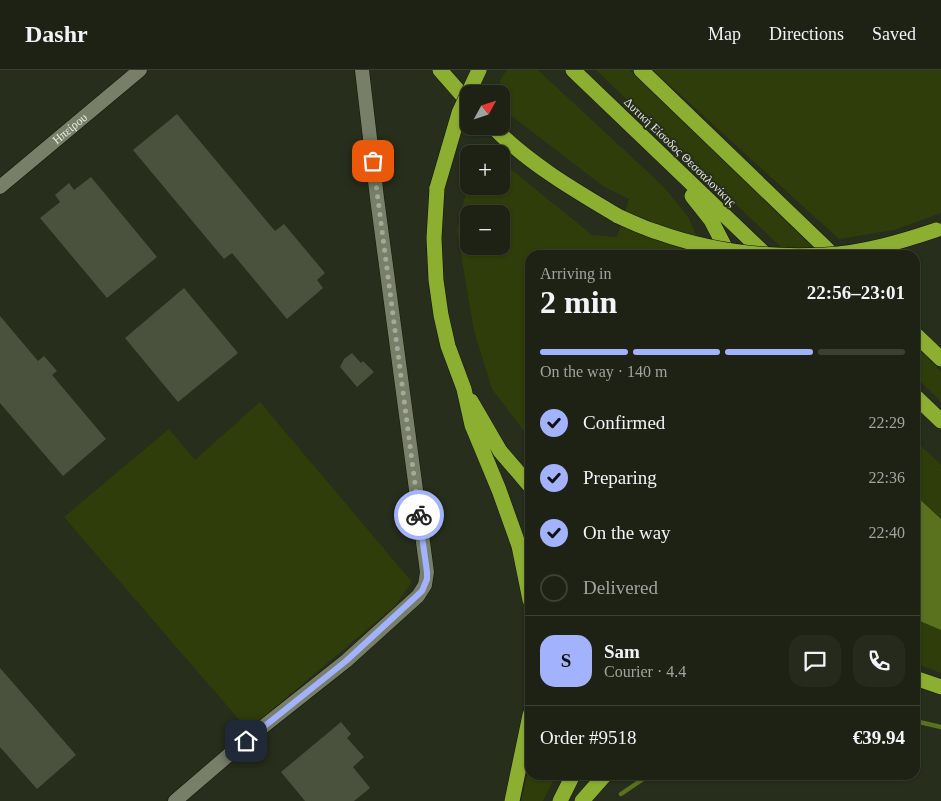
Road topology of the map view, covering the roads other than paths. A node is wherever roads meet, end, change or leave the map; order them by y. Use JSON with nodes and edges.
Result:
{"nodes":[{"id":1,"x":140,"y":70,"type":"edge"},
{"id":2,"x":362,"y":70,"type":"edge"},
{"id":3,"x":440,"y":70,"type":"edge"},
{"id":4,"x":479,"y":70,"type":"edge"},
{"id":5,"x":573,"y":70,"type":"edge"},
{"id":6,"x":641,"y":70,"type":"edge"},
{"id":7,"x":460,"y":93,"type":"edge"},
{"id":8,"x":637,"y":132,"type":"junction"},
{"id":9,"x":502,"y":135,"type":"edge"},
{"id":10,"x":0,"y":187,"type":"edge"},
{"id":11,"x":938,"y":229,"type":"edge"},
{"id":12,"x":726,"y":250,"type":"edge"},
{"id":13,"x":730,"y":250,"type":"edge"},
{"id":14,"x":761,"y":250,"type":"edge"},
{"id":15,"x":828,"y":250,"type":"edge"},
{"id":16,"x":859,"y":250,"type":"edge"},
{"id":17,"x":920,"y":339,"type":"edge"},
{"id":18,"x":941,"y":358,"type":"edge"},
{"id":19,"x":464,"y":389,"type":"junction"},
{"id":20,"x":920,"y":401,"type":"edge"},
{"id":21,"x":941,"y":421,"type":"edge"},
{"id":22,"x":525,"y":480,"type":"edge"},
{"id":23,"x":525,"y":575,"type":"edge"},
{"id":24,"x":920,"y":680,"type":"edge"},
{"id":25,"x":941,"y":687,"type":"edge"},
{"id":26,"x":920,"y":689,"type":"edge"},
{"id":27,"x":941,"y":694,"type":"edge"},
{"id":28,"x":525,"y":739,"type":"edge"},
{"id":29,"x":570,"y":780,"type":"edge"},
{"id":30,"x":600,"y":780,"type":"edge"},
{"id":31,"x":175,"y":801,"type":"edge"},
{"id":32,"x":512,"y":801,"type":"edge"},
{"id":33,"x":560,"y":801,"type":"edge"},
{"id":34,"x":582,"y":801,"type":"edge"}],
"edges":[{"from":1,"to":10,"type":"street","name":"Ηπείρου"},
{"from":2,"to":31,"type":"street"},
{"from":3,"to":7,"type":"highway"},
{"from":4,"to":19,"type":"highway","bridge":true},
{"from":5,"to":8,"type":"highway","name":"Δυτική Είσοδος Θεσσαλονίκης"},
{"from":6,"to":15,"type":"highway"},
{"from":8,"to":12,"type":"highway"},
{"from":8,"to":14,"type":"highway","name":"Δυτική Είσοδος Θεσσαλονίκης"},
{"from":9,"to":13,"type":"highway","bridge":true},
{"from":11,"to":16,"type":"highway","bridge":true},
{"from":17,"to":18,"type":"highway"},
{"from":19,"to":22,"type":"highway"},
{"from":19,"to":23,"type":"highway"},
{"from":20,"to":21,"type":"highway"},
{"from":24,"to":25,"type":"highway"},
{"from":26,"to":27,"type":"highway"},
{"from":28,"to":32,"type":"highway"},
{"from":29,"to":33,"type":"highway"},
{"from":30,"to":34,"type":"highway"}]}
